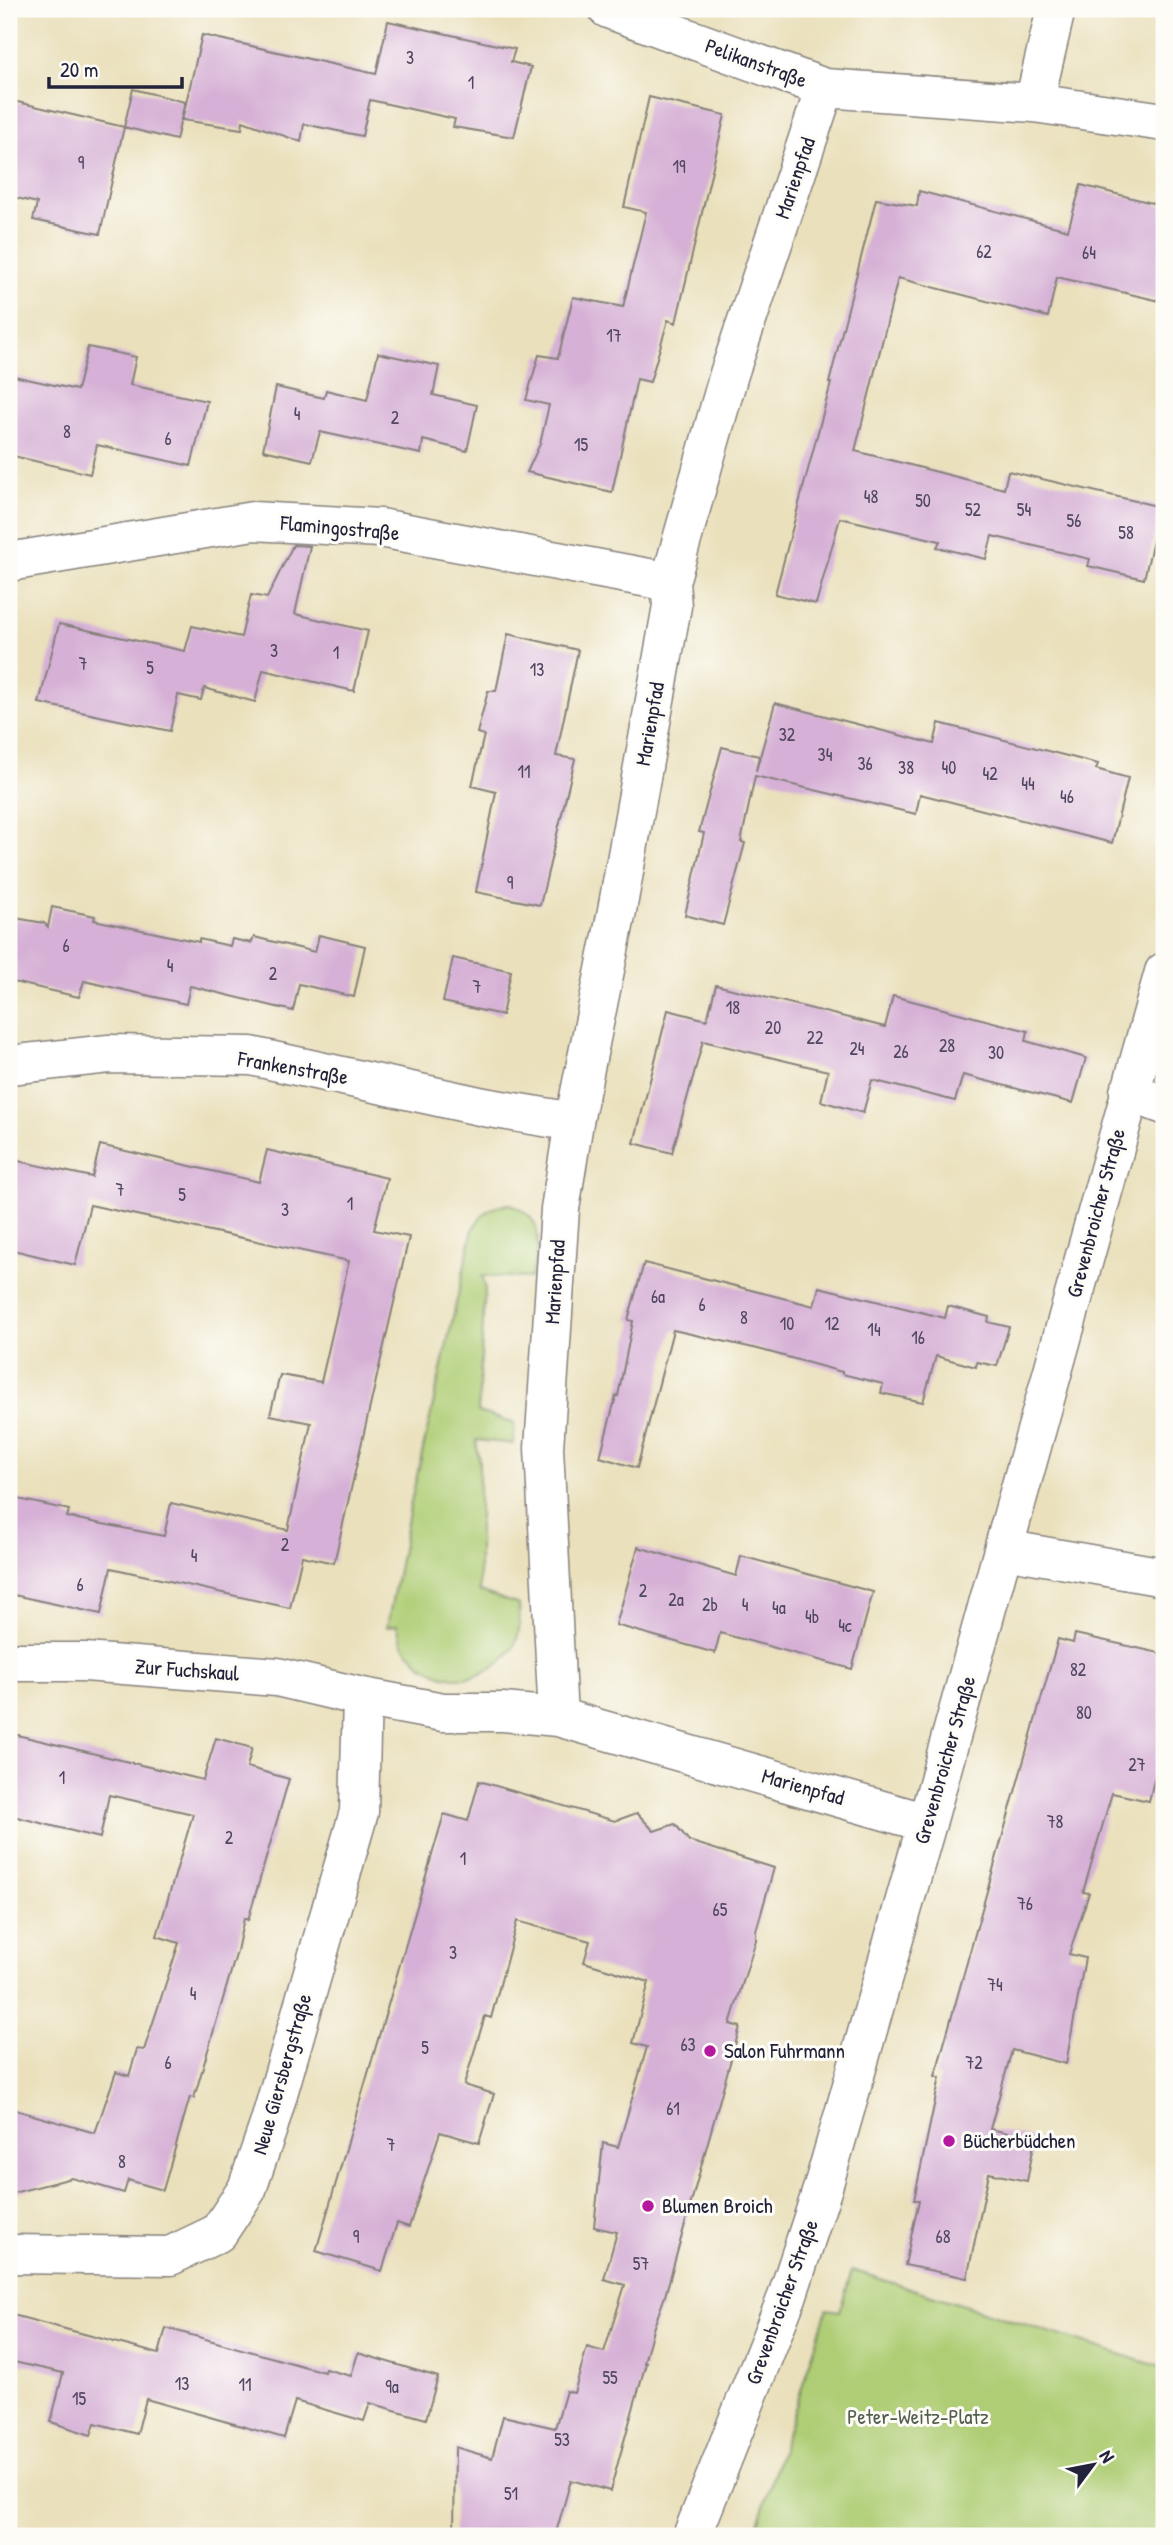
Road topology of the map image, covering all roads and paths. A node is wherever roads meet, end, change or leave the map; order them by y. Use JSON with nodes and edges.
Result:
{"nodes":[{"id":1,"x":608,"y":9,"type":"edge"},
{"id":2,"x":1056,"y":9,"type":"edge"},
{"id":3,"x":825,"y":88,"type":"junction"},
{"id":4,"x":1034,"y":103,"type":"junction"},
{"id":5,"x":1164,"y":122,"type":"edge"},
{"id":6,"x":9,"y":562,"type":"edge"},
{"id":7,"x":670,"y":582,"type":"junction"},
{"id":8,"x":1164,"y":972,"type":"edge"},
{"id":9,"x":9,"y":1065,"type":"edge"},
{"id":10,"x":1129,"y":1092,"type":"junction"},
{"id":11,"x":1164,"y":1105,"type":"edge"},
{"id":12,"x":574,"y":1122,"type":"junction"},
{"id":13,"x":1004,"y":1549,"type":"junction"},
{"id":14,"x":1164,"y":1577,"type":"edge"},
{"id":15,"x":9,"y":1661,"type":"edge"},
{"id":16,"x":362,"y":1697,"type":"junction"},
{"id":17,"x":558,"y":1717,"type":"junction"},
{"id":18,"x":928,"y":1823,"type":"junction"},
{"id":19,"x":9,"y":2254,"type":"edge"},
{"id":20,"x":692,"y":2536,"type":"edge"}],
"edges":[{"from":1,"to":3,"type":"street","name":"Pelikanstraße"},
{"from":2,"to":4,"type":"street"},
{"from":3,"to":4,"type":"street"},
{"from":3,"to":7,"type":"street","name":"Marienpfad"},
{"from":4,"to":5,"type":"street"},
{"from":6,"to":7,"type":"street","name":"Flamingostraße"},
{"from":7,"to":12,"type":"street","name":"Marienpfad"},
{"from":8,"to":10,"type":"street","name":"Grevenbroicher Straße"},
{"from":9,"to":12,"type":"street","name":"Frankenstraße"},
{"from":10,"to":11,"type":"street"},
{"from":10,"to":13,"type":"street","name":"Grevenbroicher Straße"},
{"from":12,"to":17,"type":"street","name":"Marienpfad"},
{"from":13,"to":14,"type":"street"},
{"from":13,"to":18,"type":"street","name":"Grevenbroicher Straße"},
{"from":15,"to":16,"type":"street","name":"Zur Fuchskaul"},
{"from":16,"to":17,"type":"street","name":"Marienpfad"},
{"from":16,"to":19,"type":"street","name":"Neue Giersbergstraße"},
{"from":17,"to":18,"type":"street","name":"Marienpfad"},
{"from":18,"to":20,"type":"street","name":"Grevenbroicher Straße"}]}
